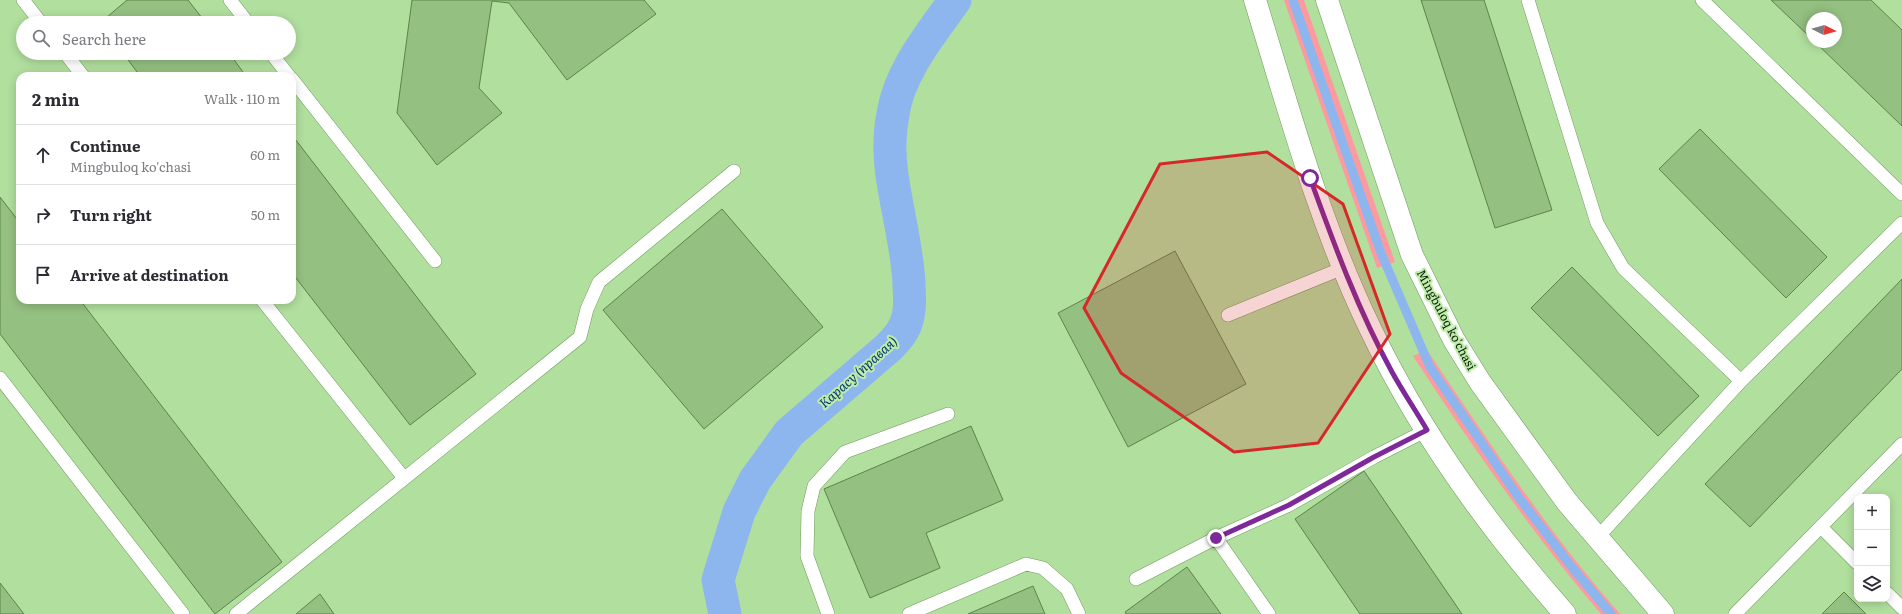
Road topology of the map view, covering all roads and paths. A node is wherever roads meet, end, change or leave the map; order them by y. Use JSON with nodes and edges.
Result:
{"nodes":[{"id":1,"x":23,"y":0,"type":"edge"},
{"id":2,"x":230,"y":0,"type":"edge"},
{"id":3,"x":1255,"y":0,"type":"edge"},
{"id":4,"x":1327,"y":0,"type":"edge"},
{"id":5,"x":1528,"y":0,"type":"edge"},
{"id":6,"x":1702,"y":0,"type":"edge"},
{"id":7,"x":36,"y":16,"type":"edge"},
{"id":8,"x":243,"y":16,"type":"edge"},
{"id":9,"x":70,"y":60,"type":"edge"},
{"id":10,"x":276,"y":60,"type":"edge"},
{"id":11,"x":80,"y":72,"type":"edge"},
{"id":12,"x":286,"y":72,"type":"edge"},
{"id":13,"x":296,"y":84,"type":"edge"},
{"id":14,"x":734,"y":171,"type":"dead end"},
{"id":15,"x":1902,"y":194,"type":"edge"},
{"id":16,"x":1902,"y":223,"type":"edge"},
{"id":17,"x":435,"y":261,"type":"dead end"},
{"id":18,"x":1343,"y":268,"type":"junction"},
{"id":19,"x":265,"y":304,"type":"edge"},
{"id":20,"x":1228,"y":315,"type":"dead end"},
{"id":21,"x":0,"y":378,"type":"edge"},
{"id":22,"x":1741,"y":381,"type":"junction"},
{"id":23,"x":948,"y":414,"type":"dead end"},
{"id":24,"x":1427,"y":430,"type":"junction"},
{"id":25,"x":1902,"y":444,"type":"edge"},
{"id":26,"x":404,"y":478,"type":"junction"},
{"id":27,"x":1820,"y":527,"type":"junction"},
{"id":28,"x":1216,"y":538,"type":"junction"},
{"id":29,"x":1596,"y":539,"type":"junction"},
{"id":30,"x":1854,"y":560,"type":"edge"},
{"id":31,"x":1136,"y":580,"type":"dead end"},
{"id":32,"x":1890,"y":596,"type":"edge"},
{"id":33,"x":1902,"y":608,"type":"edge"},
{"id":34,"x":183,"y":614,"type":"edge"},
{"id":35,"x":236,"y":614,"type":"edge"},
{"id":36,"x":828,"y":614,"type":"edge"},
{"id":37,"x":908,"y":614,"type":"edge"},
{"id":38,"x":1079,"y":614,"type":"edge"},
{"id":39,"x":1269,"y":614,"type":"edge"},
{"id":40,"x":1565,"y":614,"type":"edge"},
{"id":41,"x":1663,"y":614,"type":"edge"},
{"id":42,"x":1735,"y":614,"type":"edge"}],
"edges":[{"from":1,"to":7,"type":"lane"},
{"from":2,"to":8,"type":"lane"},
{"from":3,"to":18,"type":"main road"},
{"from":4,"to":29,"type":"main road","name":"Mingbuloq ko'chasi"},
{"from":5,"to":22,"type":"lane"},
{"from":6,"to":15,"type":"lane"},
{"from":9,"to":11,"type":"lane"},
{"from":10,"to":12,"type":"lane"},
{"from":13,"to":17,"type":"lane"},
{"from":14,"to":26,"type":"lane"},
{"from":16,"to":22,"type":"lane"},
{"from":18,"to":20,"type":"lane"},
{"from":18,"to":24,"type":"main road"},
{"from":19,"to":26,"type":"lane"},
{"from":21,"to":34,"type":"lane"},
{"from":22,"to":29,"type":"lane"},
{"from":23,"to":36,"type":"lane"},
{"from":24,"to":28,"type":"lane"},
{"from":24,"to":40,"type":"main road"},
{"from":25,"to":27,"type":"lane"},
{"from":26,"to":35,"type":"lane"},
{"from":27,"to":30,"type":"lane"},
{"from":27,"to":42,"type":"lane"},
{"from":28,"to":31,"type":"lane"},
{"from":28,"to":39,"type":"lane"},
{"from":29,"to":41,"type":"main road","name":"Mingbuloq ko'chasi"},
{"from":32,"to":33,"type":"lane"},
{"from":37,"to":38,"type":"lane"}]}
